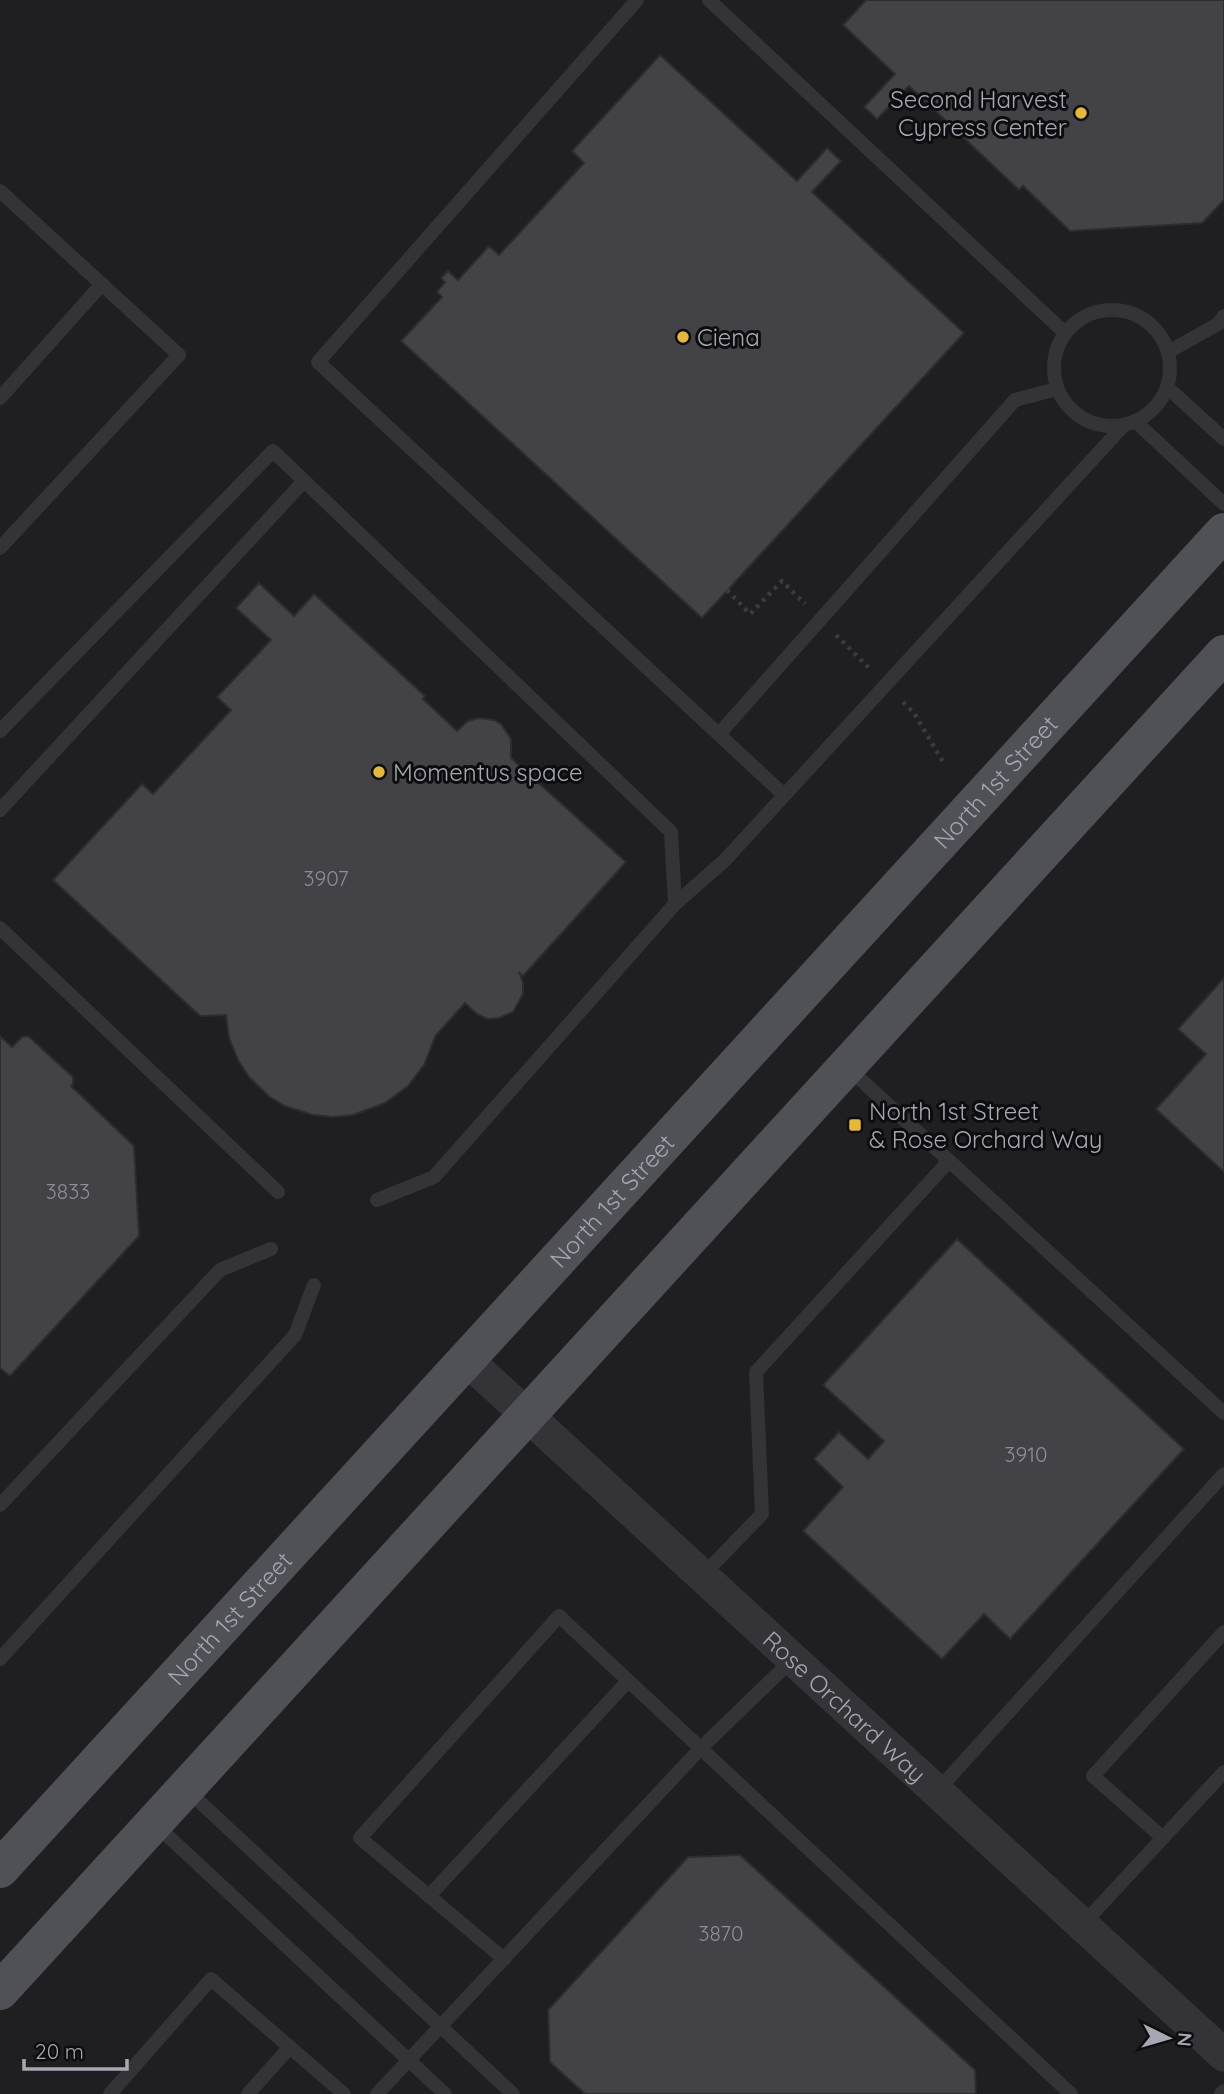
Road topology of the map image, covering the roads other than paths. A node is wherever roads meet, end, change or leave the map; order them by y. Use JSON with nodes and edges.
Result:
{"nodes":[{"id":1,"x":637,"y":0,"type":"edge"},
{"id":2,"x":709,"y":0,"type":"edge"},
{"id":3,"x":0,"y":191,"type":"edge"},
{"id":4,"x":102,"y":284,"type":"junction"},
{"id":5,"x":1224,"y":316,"type":"edge"},
{"id":6,"x":1065,"y":333,"type":"junction"},
{"id":7,"x":1168,"y":352,"type":"junction"},
{"id":8,"x":1167,"y":387,"type":"junction"},
{"id":9,"x":1057,"y":389,"type":"junction"},
{"id":10,"x":0,"y":398,"type":"edge"},
{"id":11,"x":1129,"y":423,"type":"junction"},
{"id":12,"x":1224,"y":439,"type":"edge"},
{"id":13,"x":304,"y":481,"type":"junction"},
{"id":14,"x":1224,"y":504,"type":"edge"},
{"id":15,"x":1224,"y":532,"type":"edge"},
{"id":16,"x":0,"y":548,"type":"edge"},
{"id":17,"x":1224,"y":654,"type":"edge"},
{"id":18,"x":0,"y":731,"type":"edge"},
{"id":19,"x":719,"y":734,"type":"junction"},
{"id":20,"x":785,"y":795,"type":"junction"},
{"id":21,"x":0,"y":810,"type":"edge"},
{"id":22,"x":675,"y":904,"type":"junction"},
{"id":23,"x":0,"y":928,"type":"edge"},
{"id":24,"x":846,"y":1066,"type":"junction"},
{"id":25,"x":949,"y":1161,"type":"junction"},
{"id":26,"x":278,"y":1192,"type":"dead end"},
{"id":27,"x":377,"y":1200,"type":"dead end"},
{"id":28,"x":271,"y":1248,"type":"dead end"},
{"id":29,"x":314,"y":1285,"type":"dead end"},
{"id":30,"x":466,"y":1359,"type":"junction"},
{"id":31,"x":1224,"y":1413,"type":"edge"},
{"id":32,"x":527,"y":1415,"type":"junction"},
{"id":33,"x":1224,"y":1474,"type":"edge"},
{"id":34,"x":0,"y":1505,"type":"edge"},
{"id":35,"x":702,"y":1576,"type":"junction"},
{"id":36,"x":1224,"y":1632,"type":"edge"},
{"id":37,"x":793,"y":1659,"type":"junction"},
{"id":38,"x":0,"y":1660,"type":"edge"},
{"id":39,"x":628,"y":1681,"type":"junction"},
{"id":40,"x":701,"y":1748,"type":"junction"},
{"id":41,"x":1224,"y":1772,"type":"edge"},
{"id":42,"x":185,"y":1788,"type":"junction"},
{"id":43,"x":938,"y":1790,"type":"junction"},
{"id":44,"x":154,"y":1823,"type":"junction"},
{"id":45,"x":1163,"y":1838,"type":"junction"},
{"id":46,"x":0,"y":1869,"type":"edge"},
{"id":47,"x":429,"y":1896,"type":"junction"},
{"id":48,"x":1083,"y":1924,"type":"junction"},
{"id":49,"x":504,"y":1959,"type":"junction"},
{"id":50,"x":0,"y":1991,"type":"edge"},
{"id":51,"x":441,"y":2026,"type":"junction"},
{"id":52,"x":290,"y":2047,"type":"junction"},
{"id":53,"x":1224,"y":2055,"type":"edge"},
{"id":54,"x":409,"y":2060,"type":"junction"},
{"id":55,"x":110,"y":2094,"type":"edge"},
{"id":56,"x":248,"y":2094,"type":"edge"},
{"id":57,"x":344,"y":2094,"type":"edge"},
{"id":58,"x":377,"y":2094,"type":"edge"},
{"id":59,"x":445,"y":2094,"type":"edge"},
{"id":60,"x":513,"y":2094,"type":"edge"},
{"id":61,"x":1071,"y":2094,"type":"edge"}],
"edges":[{"from":1,"to":19,"type":"lane"},
{"from":2,"to":6,"type":"lane"},
{"from":3,"to":4,"type":"lane"},
{"from":4,"to":10,"type":"lane"},
{"from":4,"to":16,"type":"lane"},
{"from":5,"to":7,"type":"lane"},
{"from":6,"to":7,"type":"lane"},
{"from":6,"to":9,"type":"lane"},
{"from":7,"to":8,"type":"lane"},
{"from":8,"to":11,"type":"lane"},
{"from":8,"to":12,"type":"lane"},
{"from":9,"to":11,"type":"lane"},
{"from":9,"to":19,"type":"lane"},
{"from":11,"to":14,"type":"lane"},
{"from":11,"to":20,"type":"lane"},
{"from":13,"to":18,"type":"lane"},
{"from":13,"to":21,"type":"lane"},
{"from":13,"to":22,"type":"lane"},
{"from":15,"to":30,"type":"main road","name":"North 1st Street"},
{"from":17,"to":24,"type":"main road"},
{"from":19,"to":20,"type":"lane"},
{"from":20,"to":22,"type":"lane"},
{"from":22,"to":27,"type":"lane"},
{"from":23,"to":26,"type":"lane"},
{"from":24,"to":25,"type":"lane"},
{"from":24,"to":32,"type":"main road"},
{"from":25,"to":31,"type":"lane"},
{"from":25,"to":35,"type":"lane"},
{"from":28,"to":34,"type":"lane"},
{"from":29,"to":38,"type":"lane"},
{"from":30,"to":32,"type":"street","name":"Rose Orchard Way"},
{"from":30,"to":46,"type":"main road","name":"North 1st Street"},
{"from":32,"to":35,"type":"street","name":"Rose Orchard Way"},
{"from":32,"to":42,"type":"main road"},
{"from":33,"to":43,"type":"lane"},
{"from":35,"to":37,"type":"street","name":"Rose Orchard Way"},
{"from":36,"to":45,"type":"lane"},
{"from":37,"to":40,"type":"lane"},
{"from":37,"to":43,"type":"street","name":"Rose Orchard Way"},
{"from":39,"to":40,"type":"lane"},
{"from":39,"to":47,"type":"lane"},
{"from":39,"to":47,"type":"lane"},
{"from":40,"to":49,"type":"lane"},
{"from":40,"to":61,"type":"lane"},
{"from":41,"to":45,"type":"lane"},
{"from":42,"to":44,"type":"main road"},
{"from":42,"to":51,"type":"lane"},
{"from":43,"to":48,"type":"street","name":"Rose Orchard Way"},
{"from":44,"to":50,"type":"main road"},
{"from":44,"to":54,"type":"lane"},
{"from":45,"to":48,"type":"lane"},
{"from":47,"to":49,"type":"lane"},
{"from":48,"to":53,"type":"street","name":"Rose Orchard Way"},
{"from":49,"to":51,"type":"lane"},
{"from":51,"to":54,"type":"lane"},
{"from":51,"to":60,"type":"lane"},
{"from":52,"to":55,"type":"lane"},
{"from":52,"to":56,"type":"lane"},
{"from":52,"to":57,"type":"lane"},
{"from":54,"to":58,"type":"lane"},
{"from":54,"to":59,"type":"lane"}]}
